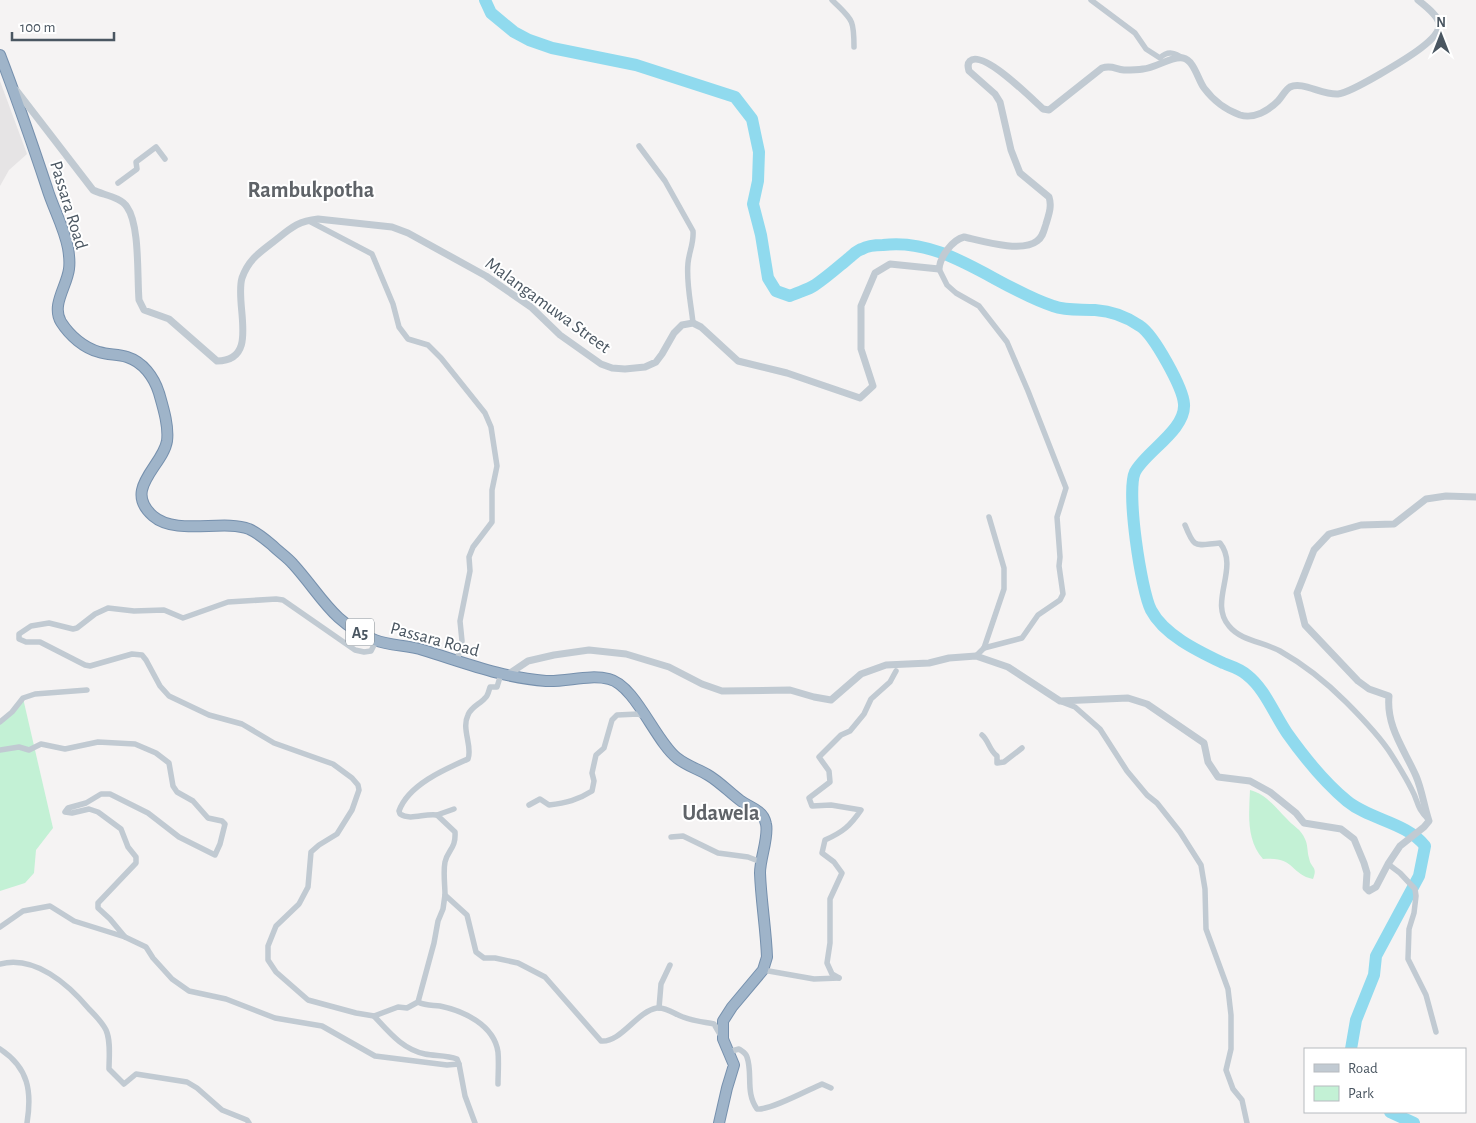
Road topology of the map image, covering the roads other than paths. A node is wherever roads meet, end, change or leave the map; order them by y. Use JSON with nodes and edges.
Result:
{"nodes":[{"id":1,"x":832,"y":0,"type":"edge"},
{"id":2,"x":1091,"y":0,"type":"edge"},
{"id":3,"x":1418,"y":0,"type":"edge"},
{"id":4,"x":854,"y":47,"type":"dead end"},
{"id":5,"x":0,"y":55,"type":"edge"},
{"id":6,"x":1183,"y":58,"type":"junction"},
{"id":7,"x":10,"y":82,"type":"junction"},
{"id":8,"x":639,"y":146,"type":"dead end"},
{"id":9,"x":165,"y":159,"type":"dead end"},
{"id":10,"x":118,"y":183,"type":"dead end"},
{"id":11,"x":307,"y":220,"type":"junction"},
{"id":12,"x":939,"y":265,"type":"junction"},
{"id":13,"x":693,"y":323,"type":"junction"},
{"id":14,"x":1476,"y":497,"type":"edge"},
{"id":15,"x":989,"y":516,"type":"dead end"},
{"id":16,"x":1185,"y":525,"type":"dead end"},
{"id":17,"x":376,"y":641,"type":"junction"},
{"id":18,"x":984,"y":648,"type":"junction"},
{"id":19,"x":976,"y":656,"type":"junction"},
{"id":20,"x":457,"y":661,"type":"junction"},
{"id":21,"x":896,"y":671,"type":"dead end"},
{"id":22,"x":504,"y":674,"type":"junction"},
{"id":23,"x":87,"y":690,"type":"dead end"},
{"id":24,"x":1060,"y":701,"type":"junction"},
{"id":25,"x":645,"y":716,"type":"junction"},
{"id":26,"x":0,"y":722,"type":"edge"},
{"id":27,"x":982,"y":735,"type":"dead end"},
{"id":28,"x":1022,"y":748,"type":"dead end"},
{"id":29,"x":0,"y":750,"type":"edge"},
{"id":30,"x":529,"y":805,"type":"dead end"},
{"id":31,"x":454,"y":809,"type":"dead end"},
{"id":32,"x":437,"y":815,"type":"junction"},
{"id":33,"x":1429,"y":821,"type":"junction"},
{"id":34,"x":671,"y":837,"type":"dead end"},
{"id":35,"x":761,"y":862,"type":"junction"},
{"id":36,"x":1388,"y":864,"type":"junction"},
{"id":37,"x":445,"y":895,"type":"junction"},
{"id":38,"x":0,"y":927,"type":"edge"},
{"id":39,"x":125,"y":938,"type":"junction"},
{"id":40,"x":0,"y":964,"type":"edge"},
{"id":41,"x":670,"y":965,"type":"dead end"},
{"id":42,"x":763,"y":970,"type":"junction"},
{"id":43,"x":418,"y":1002,"type":"junction"},
{"id":44,"x":659,"y":1008,"type":"junction"},
{"id":45,"x":374,"y":1016,"type":"junction"},
{"id":46,"x":1436,"y":1032,"type":"dead end"},
{"id":47,"x":723,"y":1039,"type":"junction"},
{"id":48,"x":0,"y":1049,"type":"edge"},
{"id":49,"x":728,"y":1052,"type":"junction"},
{"id":50,"x":459,"y":1064,"type":"junction"},
{"id":51,"x":498,"y":1084,"type":"dead end"},
{"id":52,"x":831,"y":1088,"type":"dead end"},
{"id":53,"x":27,"y":1123,"type":"edge"},
{"id":54,"x":249,"y":1123,"type":"edge"},
{"id":55,"x":475,"y":1123,"type":"edge"},
{"id":56,"x":719,"y":1123,"type":"edge"},
{"id":57,"x":1248,"y":1123,"type":"edge"}],
"edges":[{"from":1,"to":4,"type":"street"},
{"from":2,"to":6,"type":"street"},
{"from":3,"to":6,"type":"street"},
{"from":5,"to":7,"type":"highway","name":"Passara Road","number":"A5"},
{"from":6,"to":12,"type":"street"},
{"from":7,"to":11,"type":"street"},
{"from":7,"to":17,"type":"highway","name":"Passara Road","number":"A5"},
{"from":8,"to":13,"type":"street"},
{"from":9,"to":10,"type":"street"},
{"from":11,"to":13,"type":"street","name":"Malangamuwa Street"},
{"from":11,"to":20,"type":"street"},
{"from":12,"to":13,"type":"street"},
{"from":12,"to":18,"type":"street"},
{"from":14,"to":33,"type":"street"},
{"from":15,"to":18,"type":"street"},
{"from":16,"to":33,"type":"street"},
{"from":17,"to":20,"type":"highway","name":"Passara Road","number":"A5"},
{"from":17,"to":45,"type":"street"},
{"from":18,"to":19,"type":"street"},
{"from":19,"to":22,"type":"street"},
{"from":19,"to":24,"type":"street"},
{"from":20,"to":22,"type":"highway","name":"Passara Road","number":"A5"},
{"from":21,"to":42,"type":"street"},
{"from":22,"to":25,"type":"highway","name":"Passara Road","number":"A5"},
{"from":22,"to":32,"type":"street"},
{"from":23,"to":26,"type":"street"},
{"from":24,"to":36,"type":"street"},
{"from":24,"to":57,"type":"street"},
{"from":25,"to":30,"type":"street"},
{"from":25,"to":35,"type":"highway","name":"Passara Road","number":"A5"},
{"from":27,"to":28,"type":"street"},
{"from":29,"to":39,"type":"street"},
{"from":31,"to":32,"type":"street"},
{"from":32,"to":37,"type":"street"},
{"from":33,"to":36,"type":"street"},
{"from":34,"to":35,"type":"street"},
{"from":35,"to":42,"type":"highway","name":"Passara Road","number":"A5"},
{"from":36,"to":46,"type":"street"},
{"from":37,"to":43,"type":"street"},
{"from":37,"to":44,"type":"street"},
{"from":38,"to":39,"type":"street"},
{"from":39,"to":50,"type":"street"},
{"from":40,"to":54,"type":"street"},
{"from":41,"to":44,"type":"street"},
{"from":42,"to":47,"type":"highway"},
{"from":43,"to":45,"type":"street"},
{"from":43,"to":51,"type":"street"},
{"from":44,"to":47,"type":"street"},
{"from":45,"to":50,"type":"street"},
{"from":47,"to":49,"type":"highway"},
{"from":48,"to":53,"type":"street"},
{"from":49,"to":52,"type":"street"},
{"from":49,"to":56,"type":"highway"},
{"from":50,"to":55,"type":"street"}]}
